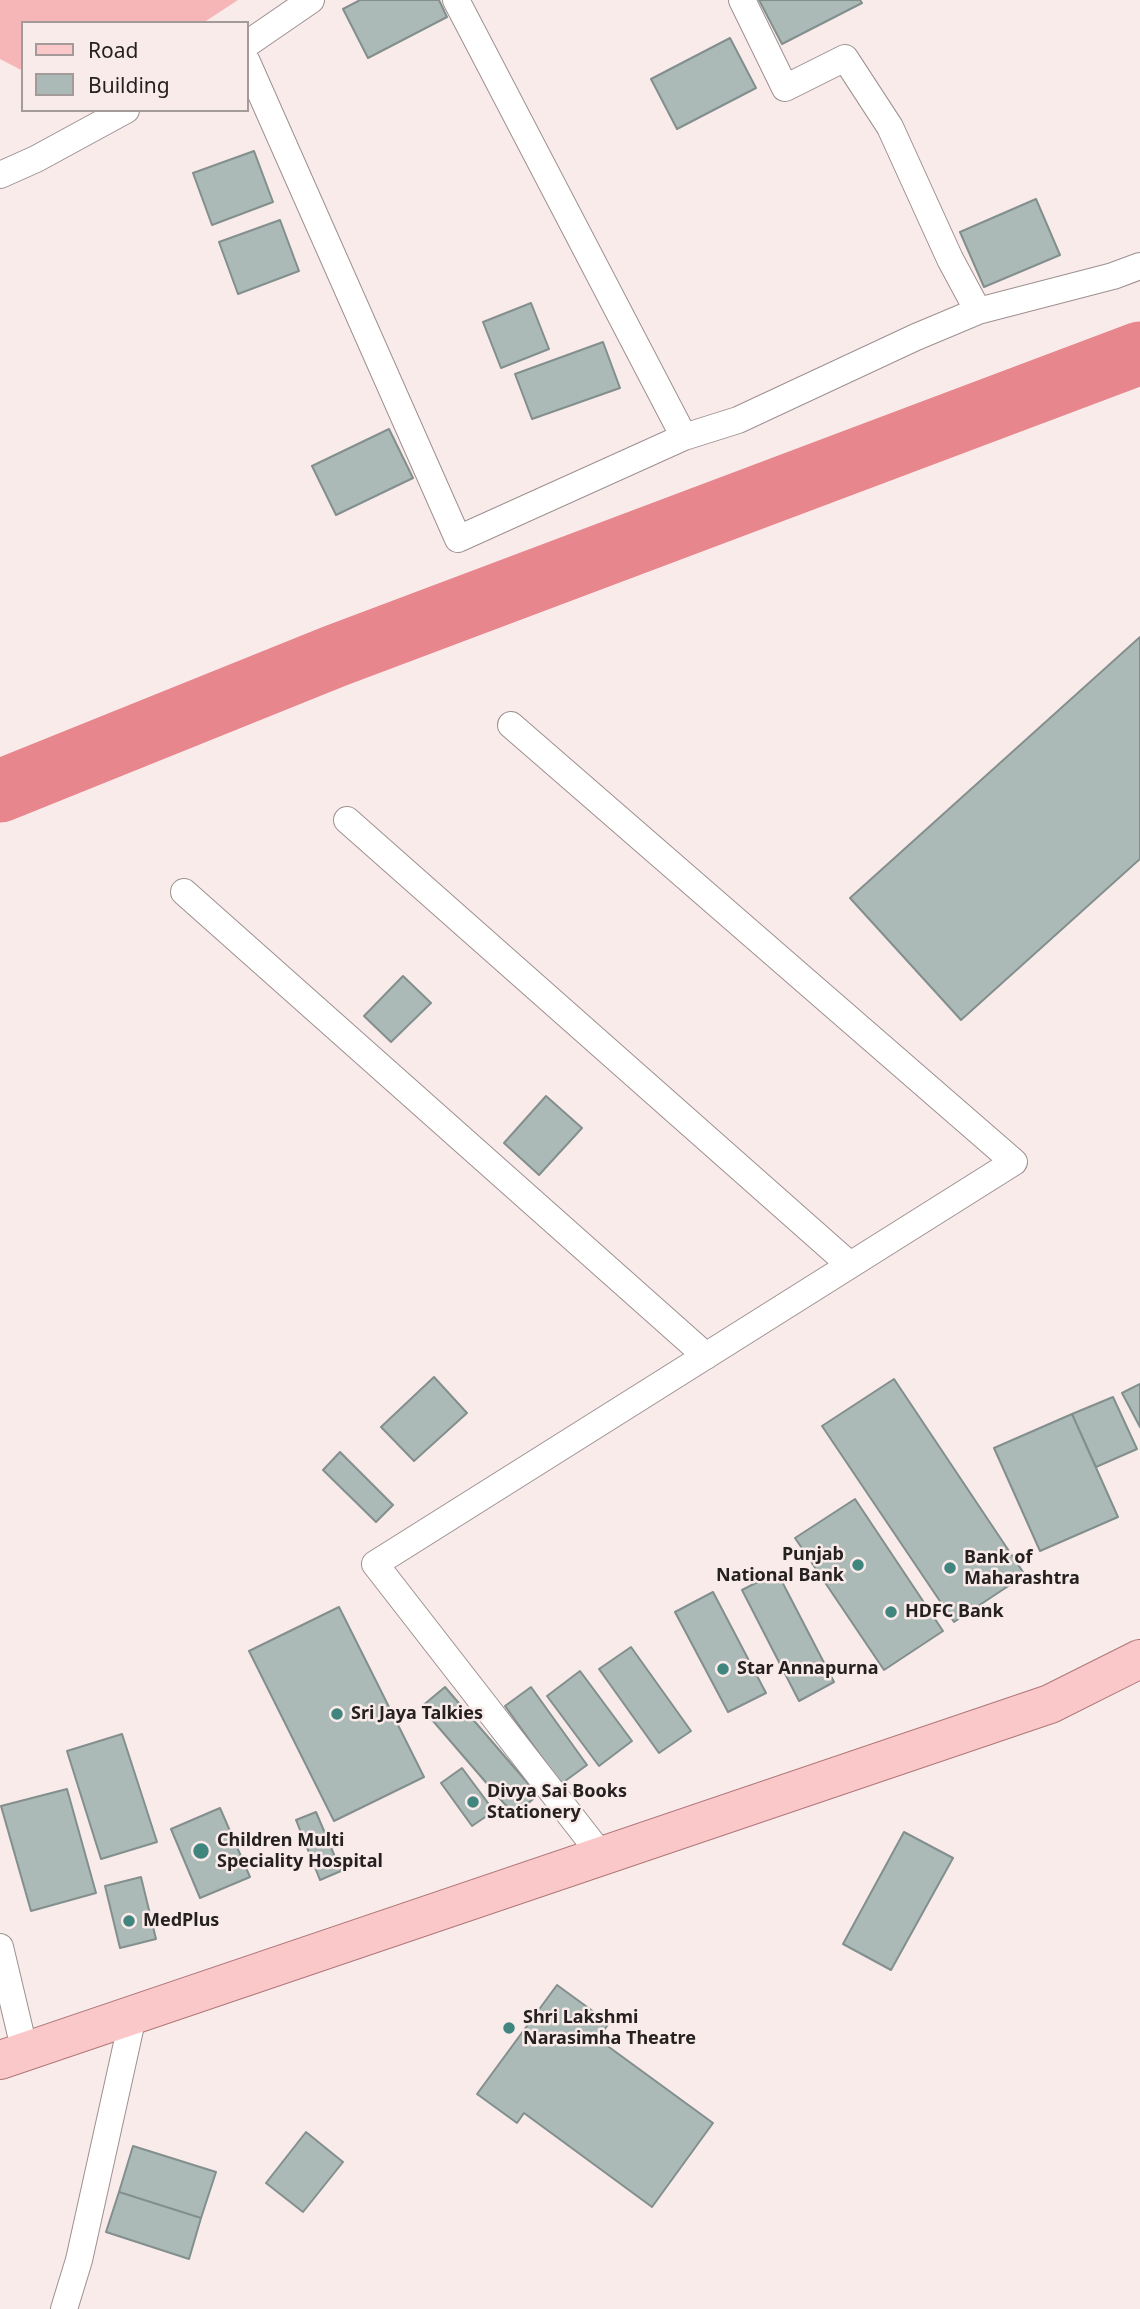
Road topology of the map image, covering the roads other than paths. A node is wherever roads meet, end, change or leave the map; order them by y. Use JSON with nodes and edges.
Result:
{"nodes":[{"id":1,"x":311,"y":0,"type":"edge"},
{"id":2,"x":456,"y":0,"type":"edge"},
{"id":3,"x":742,"y":0,"type":"edge"},
{"id":4,"x":248,"y":43,"type":"edge"},
{"id":5,"x":248,"y":64,"type":"edge"},
{"id":6,"x":122,"y":112,"type":"edge"},
{"id":7,"x":0,"y":175,"type":"edge"},
{"id":8,"x":1140,"y":266,"type":"edge"},
{"id":9,"x":978,"y":311,"type":"junction"},
{"id":10,"x":684,"y":436,"type":"junction"},
{"id":11,"x":511,"y":725,"type":"dead end"},
{"id":12,"x":347,"y":820,"type":"dead end"},
{"id":13,"x":184,"y":892,"type":"dead end"},
{"id":14,"x":850,"y":1265,"type":"junction"},
{"id":15,"x":706,"y":1356,"type":"junction"},
{"id":16,"x":1140,"y":1659,"type":"edge"},
{"id":17,"x":602,"y":1856,"type":"junction"},
{"id":18,"x":0,"y":1947,"type":"edge"},
{"id":19,"x":133,"y":2016,"type":"junction"},
{"id":20,"x":12,"y":2056,"type":"edge"},
{"id":21,"x":64,"y":2309,"type":"edge"}],
"edges":[{"from":1,"to":4,"type":"street"},
{"from":2,"to":10,"type":"street"},
{"from":3,"to":9,"type":"street"},
{"from":5,"to":10,"type":"street"},
{"from":6,"to":7,"type":"street"},
{"from":8,"to":9,"type":"street"},
{"from":9,"to":10,"type":"street"},
{"from":11,"to":14,"type":"street"},
{"from":12,"to":14,"type":"street"},
{"from":13,"to":15,"type":"street"},
{"from":14,"to":15,"type":"street"},
{"from":15,"to":17,"type":"street"},
{"from":16,"to":17,"type":"main road"},
{"from":17,"to":19,"type":"main road"},
{"from":18,"to":20,"type":"street"},
{"from":19,"to":20,"type":"main road"},
{"from":19,"to":21,"type":"street"}]}
